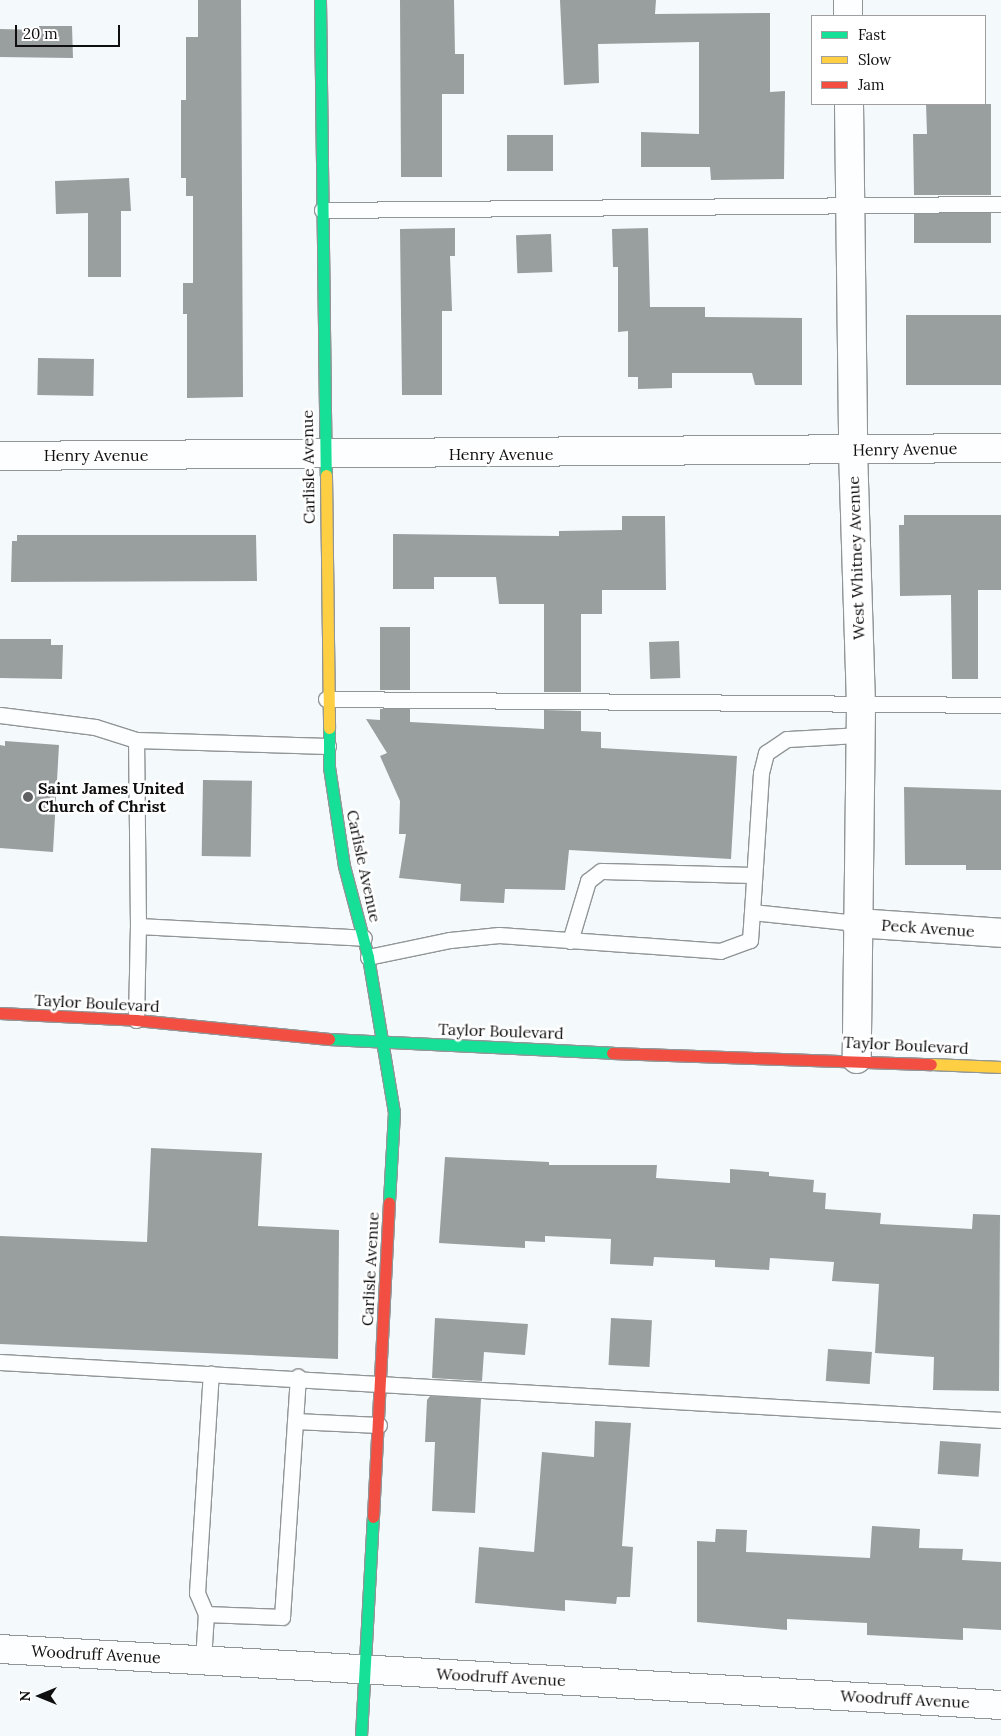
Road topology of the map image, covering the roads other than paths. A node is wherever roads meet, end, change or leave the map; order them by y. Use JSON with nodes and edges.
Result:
{"nodes":[{"id":1,"x":320,"y":0,"type":"edge"},
{"id":2,"x":848,"y":0,"type":"edge"},
{"id":3,"x":848,"y":15,"type":"edge"},
{"id":4,"x":849,"y":105,"type":"edge"},
{"id":5,"x":1001,"y":204,"type":"edge"},
{"id":6,"x":850,"y":207,"type":"junction"},
{"id":7,"x":322,"y":210,"type":"junction"},
{"id":8,"x":1001,"y":448,"type":"edge"},
{"id":9,"x":853,"y":450,"type":"junction"},
{"id":10,"x":324,"y":454,"type":"junction"},
{"id":11,"x":0,"y":456,"type":"edge"},
{"id":12,"x":326,"y":700,"type":"junction"},
{"id":13,"x":1001,"y":705,"type":"edge"},
{"id":14,"x":861,"y":707,"type":"junction"},
{"id":15,"x":0,"y":715,"type":"edge"},
{"id":16,"x":858,"y":735,"type":"junction"},
{"id":17,"x":136,"y":740,"type":"junction"},
{"id":18,"x":328,"y":746,"type":"junction"},
{"id":19,"x":754,"y":875,"type":"junction"},
{"id":20,"x":752,"y":912,"type":"junction"},
{"id":21,"x":856,"y":923,"type":"junction"},
{"id":22,"x":138,"y":926,"type":"junction"},
{"id":23,"x":1001,"y":933,"type":"edge"},
{"id":24,"x":364,"y":938,"type":"junction"},
{"id":25,"x":570,"y":941,"type":"junction"},
{"id":26,"x":368,"y":957,"type":"junction"},
{"id":27,"x":0,"y":1013,"type":"edge"},
{"id":28,"x":136,"y":1020,"type":"junction"},
{"id":29,"x":382,"y":1044,"type":"junction"},
{"id":30,"x":857,"y":1059,"type":"junction"},
{"id":31,"x":1001,"y":1066,"type":"edge"},
{"id":32,"x":0,"y":1362,"type":"edge"},
{"id":33,"x":210,"y":1373,"type":"junction"},
{"id":34,"x":298,"y":1377,"type":"junction"},
{"id":35,"x":381,"y":1382,"type":"junction"},
{"id":36,"x":1001,"y":1420,"type":"edge"},
{"id":37,"x":295,"y":1421,"type":"junction"},
{"id":38,"x":379,"y":1425,"type":"junction"},
{"id":39,"x":206,"y":1614,"type":"junction"},
{"id":40,"x":0,"y":1649,"type":"edge"},
{"id":41,"x":203,"y":1660,"type":"junction"},
{"id":42,"x":365,"y":1669,"type":"junction"},
{"id":43,"x":1001,"y":1705,"type":"edge"},
{"id":44,"x":361,"y":1736,"type":"edge"}],
"edges":[{"from":1,"to":7,"type":"street","name":"Carlisle Avenue"},
{"from":2,"to":3,"type":"street"},
{"from":4,"to":6,"type":"street","name":"West Whitney Avenue"},
{"from":5,"to":6,"type":"lane"},
{"from":6,"to":7,"type":"lane"},
{"from":6,"to":9,"type":"street","name":"West Whitney Avenue"},
{"from":7,"to":10,"type":"street","name":"Carlisle Avenue"},
{"from":8,"to":9,"type":"street","name":"Henry Avenue"},
{"from":9,"to":10,"type":"street","name":"Henry Avenue"},
{"from":9,"to":14,"type":"street","name":"West Whitney Avenue"},
{"from":10,"to":11,"type":"street","name":"Henry Avenue"},
{"from":10,"to":12,"type":"street","name":"Carlisle Avenue"},
{"from":12,"to":14,"type":"lane"},
{"from":12,"to":18,"type":"street","name":"Carlisle Avenue"},
{"from":13,"to":14,"type":"lane"},
{"from":14,"to":16,"type":"street","name":"West Whitney Avenue"},
{"from":15,"to":17,"type":"lane"},
{"from":16,"to":19,"type":"lane"},
{"from":16,"to":21,"type":"street","name":"West Whitney Avenue"},
{"from":17,"to":18,"type":"lane"},
{"from":17,"to":22,"type":"lane"},
{"from":18,"to":24,"type":"street","name":"Carlisle Avenue"},
{"from":19,"to":20,"type":"lane"},
{"from":19,"to":25,"type":"lane"},
{"from":20,"to":21,"type":"lane"},
{"from":20,"to":25,"type":"lane"},
{"from":21,"to":23,"type":"street","name":"Peck Avenue"},
{"from":21,"to":30,"type":"street","name":"West Whitney Avenue"},
{"from":22,"to":24,"type":"lane"},
{"from":22,"to":28,"type":"lane"},
{"from":24,"to":26,"type":"street","name":"Carlisle Avenue"},
{"from":25,"to":26,"type":"lane"},
{"from":26,"to":29,"type":"street","name":"Carlisle Avenue"},
{"from":27,"to":28,"type":"street","name":"Taylor Boulevard"},
{"from":28,"to":29,"type":"street","name":"Taylor Boulevard"},
{"from":29,"to":30,"type":"street","name":"Taylor Boulevard"},
{"from":29,"to":35,"type":"street","name":"Carlisle Avenue"},
{"from":30,"to":31,"type":"street","name":"Taylor Boulevard"},
{"from":32,"to":33,"type":"lane"},
{"from":33,"to":34,"type":"lane"},
{"from":33,"to":39,"type":"lane"},
{"from":34,"to":35,"type":"lane"},
{"from":34,"to":37,"type":"lane"},
{"from":35,"to":36,"type":"lane"},
{"from":35,"to":38,"type":"street","name":"Carlisle Avenue"},
{"from":37,"to":38,"type":"lane"},
{"from":37,"to":39,"type":"lane"},
{"from":38,"to":42,"type":"street","name":"Carlisle Avenue"},
{"from":39,"to":41,"type":"lane"},
{"from":40,"to":41,"type":"street","name":"Woodruff Avenue"},
{"from":41,"to":42,"type":"street","name":"Woodruff Avenue"},
{"from":42,"to":43,"type":"street","name":"Woodruff Avenue"},
{"from":42,"to":44,"type":"street","name":"Carlisle Avenue"}]}
